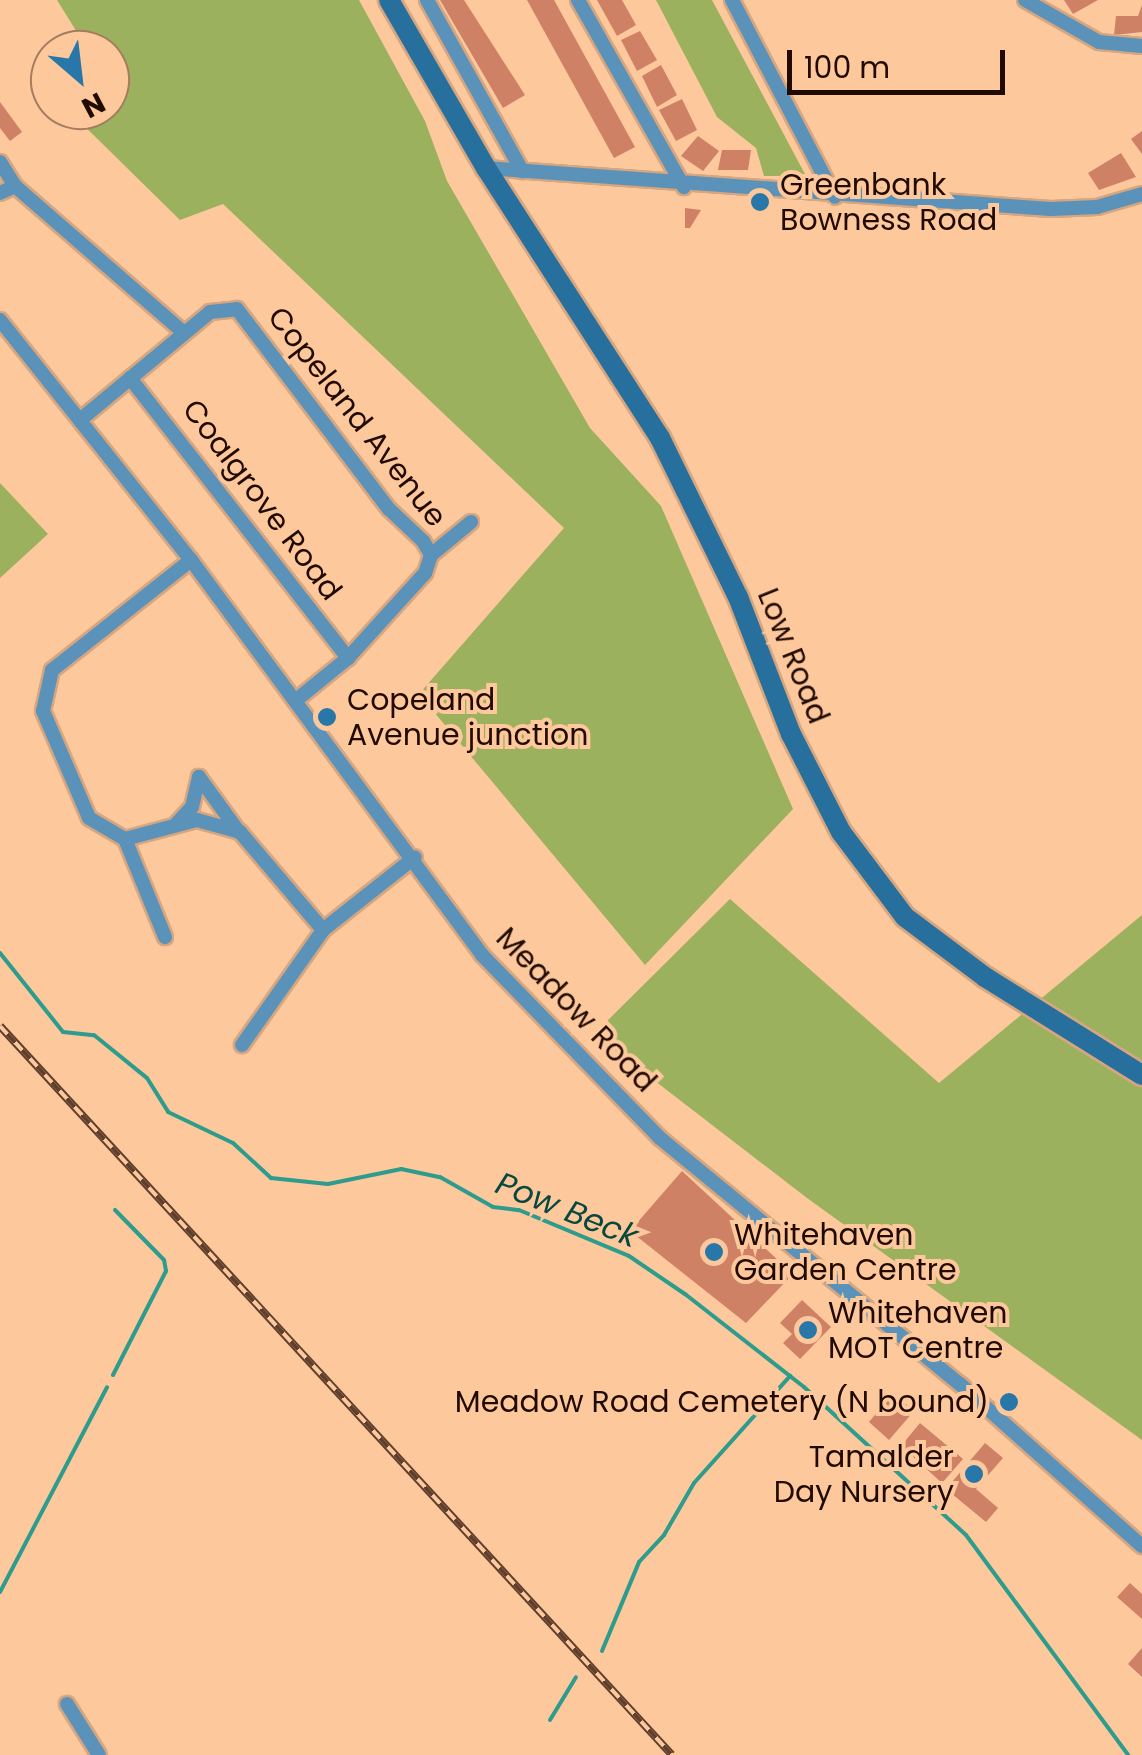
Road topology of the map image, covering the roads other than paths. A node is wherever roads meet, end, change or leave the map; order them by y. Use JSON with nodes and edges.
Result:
{"nodes":[{"id":1,"x":389,"y":0,"type":"edge"},
{"id":2,"x":427,"y":0,"type":"edge"},
{"id":3,"x":578,"y":0,"type":"edge"},
{"id":4,"x":732,"y":0,"type":"edge"},
{"id":5,"x":1024,"y":0,"type":"edge"},
{"id":6,"x":1142,"y":46,"type":"edge"},
{"id":7,"x":0,"y":162,"type":"edge"},
{"id":8,"x":486,"y":168,"type":"junction"},
{"id":9,"x":522,"y":171,"type":"junction"},
{"id":10,"x":15,"y":186,"type":"junction"},
{"id":11,"x":684,"y":187,"type":"junction"},
{"id":12,"x":0,"y":193,"type":"edge"},
{"id":13,"x":1142,"y":194,"type":"edge"},
{"id":14,"x":835,"y":198,"type":"junction"},
{"id":15,"x":3,"y":330,"type":"edge"},
{"id":16,"x":184,"y":333,"type":"junction"},
{"id":17,"x":130,"y":378,"type":"junction"},
{"id":18,"x":80,"y":420,"type":"junction"},
{"id":19,"x":472,"y":522,"type":"dead end"},
{"id":20,"x":430,"y":555,"type":"junction"},
{"id":21,"x":191,"y":560,"type":"junction"},
{"id":22,"x":348,"y":658,"type":"junction"},
{"id":23,"x":296,"y":701,"type":"junction"},
{"id":24,"x":178,"y":823,"type":"junction"},
{"id":25,"x":240,"y":832,"type":"junction"},
{"id":26,"x":125,"y":839,"type":"junction"},
{"id":27,"x":415,"y":857,"type":"junction"},
{"id":28,"x":323,"y":930,"type":"junction"},
{"id":29,"x":164,"y":937,"type":"dead end"},
{"id":30,"x":242,"y":1045,"type":"dead end"},
{"id":31,"x":1142,"y":1076,"type":"edge"},
{"id":32,"x":1142,"y":1546,"type":"edge"},
{"id":33,"x":67,"y":1704,"type":"dead end"},
{"id":34,"x":99,"y":1755,"type":"edge"}],
"edges":[{"from":1,"to":8,"type":"main road","name":"Low Road"},
{"from":2,"to":9,"type":"street"},
{"from":3,"to":11,"type":"street"},
{"from":4,"to":14,"type":"street"},
{"from":5,"to":6,"type":"street"},
{"from":7,"to":10,"type":"street"},
{"from":8,"to":9,"type":"street"},
{"from":8,"to":31,"type":"main road","name":"Low Road"},
{"from":9,"to":11,"type":"street"},
{"from":10,"to":12,"type":"street"},
{"from":10,"to":16,"type":"street"},
{"from":11,"to":14,"type":"street"},
{"from":13,"to":14,"type":"street"},
{"from":15,"to":18,"type":"street","name":"Meadow Road"},
{"from":16,"to":17,"type":"street","name":"Copeland Avenue"},
{"from":16,"to":20,"type":"street","name":"Copeland Avenue"},
{"from":17,"to":18,"type":"street","name":"Copeland Avenue"},
{"from":17,"to":22,"type":"street","name":"Coalgrove Road"},
{"from":18,"to":21,"type":"street","name":"Meadow Road"},
{"from":19,"to":20,"type":"street"},
{"from":20,"to":22,"type":"street","name":"Copeland Avenue"},
{"from":21,"to":23,"type":"street","name":"Meadow Road"},
{"from":21,"to":26,"type":"street"},
{"from":22,"to":23,"type":"street","name":"Copeland Avenue"},
{"from":23,"to":27,"type":"street","name":"Meadow Road"},
{"from":24,"to":25,"type":"street"},
{"from":24,"to":25,"type":"street"},
{"from":24,"to":26,"type":"street"},
{"from":25,"to":28,"type":"street"},
{"from":26,"to":29,"type":"street"},
{"from":27,"to":28,"type":"street"},
{"from":27,"to":32,"type":"street","name":"Meadow Road"},
{"from":28,"to":30,"type":"street"},
{"from":33,"to":34,"type":"street"}]}
